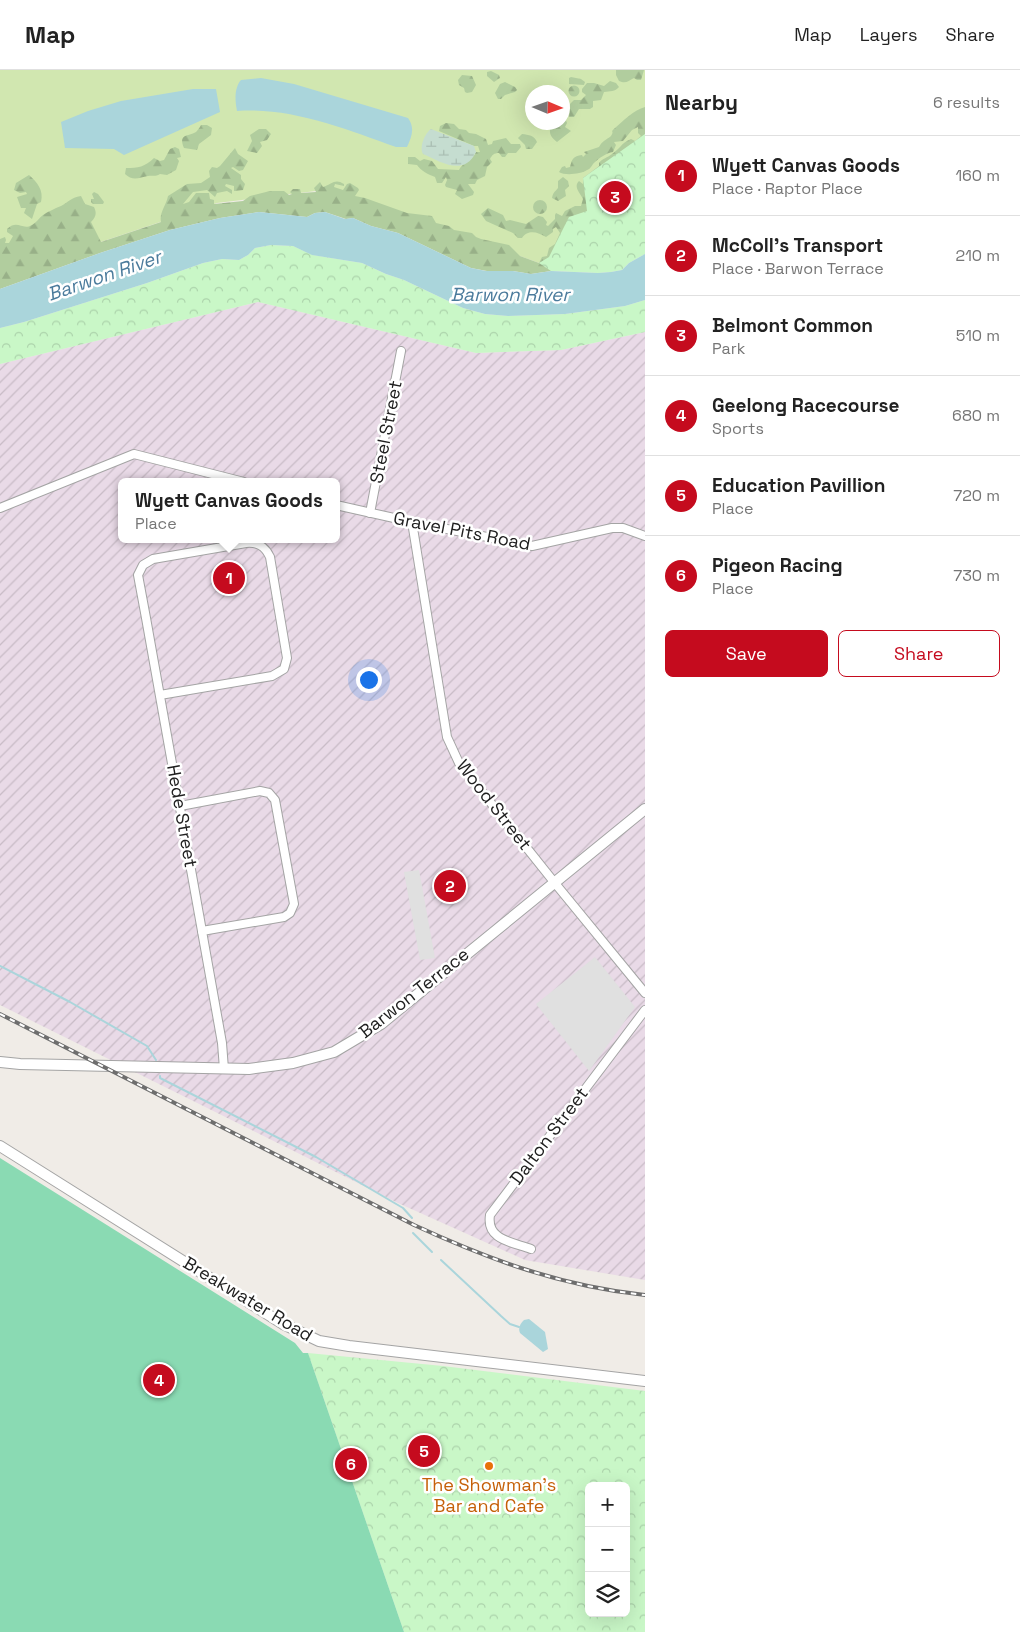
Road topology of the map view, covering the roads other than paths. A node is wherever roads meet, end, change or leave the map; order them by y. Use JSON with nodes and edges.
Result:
{"nodes":[{"id":1,"x":401,"y":351,"type":"dead end"},
{"id":2,"x":228,"y":478,"type":"edge"},
{"id":3,"x":340,"y":506,"type":"edge"},
{"id":4,"x":0,"y":508,"type":"edge"},
{"id":5,"x":370,"y":513,"type":"junction"},
{"id":6,"x":412,"y":522,"type":"junction"},
{"id":7,"x":645,"y":536,"type":"edge"},
{"id":8,"x":246,"y":543,"type":"edge"},
{"id":9,"x":255,"y":543,"type":"edge"},
{"id":10,"x":160,"y":695,"type":"junction"},
{"id":11,"x":180,"y":806,"type":"junction"},
{"id":12,"x":645,"y":809,"type":"edge"},
{"id":13,"x":554,"y":882,"type":"junction"},
{"id":14,"x":202,"y":931,"type":"junction"},
{"id":15,"x":645,"y":993,"type":"edge"},
{"id":16,"x":645,"y":1010,"type":"edge"},
{"id":17,"x":0,"y":1062,"type":"edge"},
{"id":18,"x":20,"y":1064,"type":"junction"},
{"id":19,"x":0,"y":1067,"type":"edge"},
{"id":20,"x":224,"y":1069,"type":"junction"},
{"id":21,"x":2,"y":1146,"type":"edge"},
{"id":22,"x":531,"y":1249,"type":"dead end"},
{"id":23,"x":645,"y":1381,"type":"edge"}],
"edges":[{"from":1,"to":5,"type":"street","name":"Steel Street"},
{"from":2,"to":4,"type":"street"},
{"from":3,"to":5,"type":"street","name":"Gravel Pits Road"},
{"from":5,"to":6,"type":"street","name":"Gravel Pits Road"},
{"from":6,"to":7,"type":"street","name":"Gravel Pits Road"},
{"from":6,"to":13,"type":"street","name":"Wood Street"},
{"from":8,"to":10,"type":"street","name":"Hede Street"},
{"from":9,"to":10,"type":"street","name":"Hede Street"},
{"from":10,"to":11,"type":"street","name":"Hede Street"},
{"from":11,"to":14,"type":"street","name":"Hede Street"},
{"from":11,"to":14,"type":"street"},
{"from":12,"to":13,"type":"street","name":"Barwon Terrace"},
{"from":13,"to":15,"type":"street","name":"Wood Street"},
{"from":13,"to":20,"type":"street","name":"Barwon Terrace"},
{"from":14,"to":20,"type":"street","name":"Hede Street"},
{"from":16,"to":22,"type":"street","name":"Dalton Street"},
{"from":17,"to":18,"type":"street","name":"Barwon Terrace"},
{"from":18,"to":19,"type":"street","name":"Barwon Terrace"},
{"from":18,"to":20,"type":"street","name":"Barwon Terrace"},
{"from":21,"to":23,"type":"street","name":"Breakwater Road"}]}
